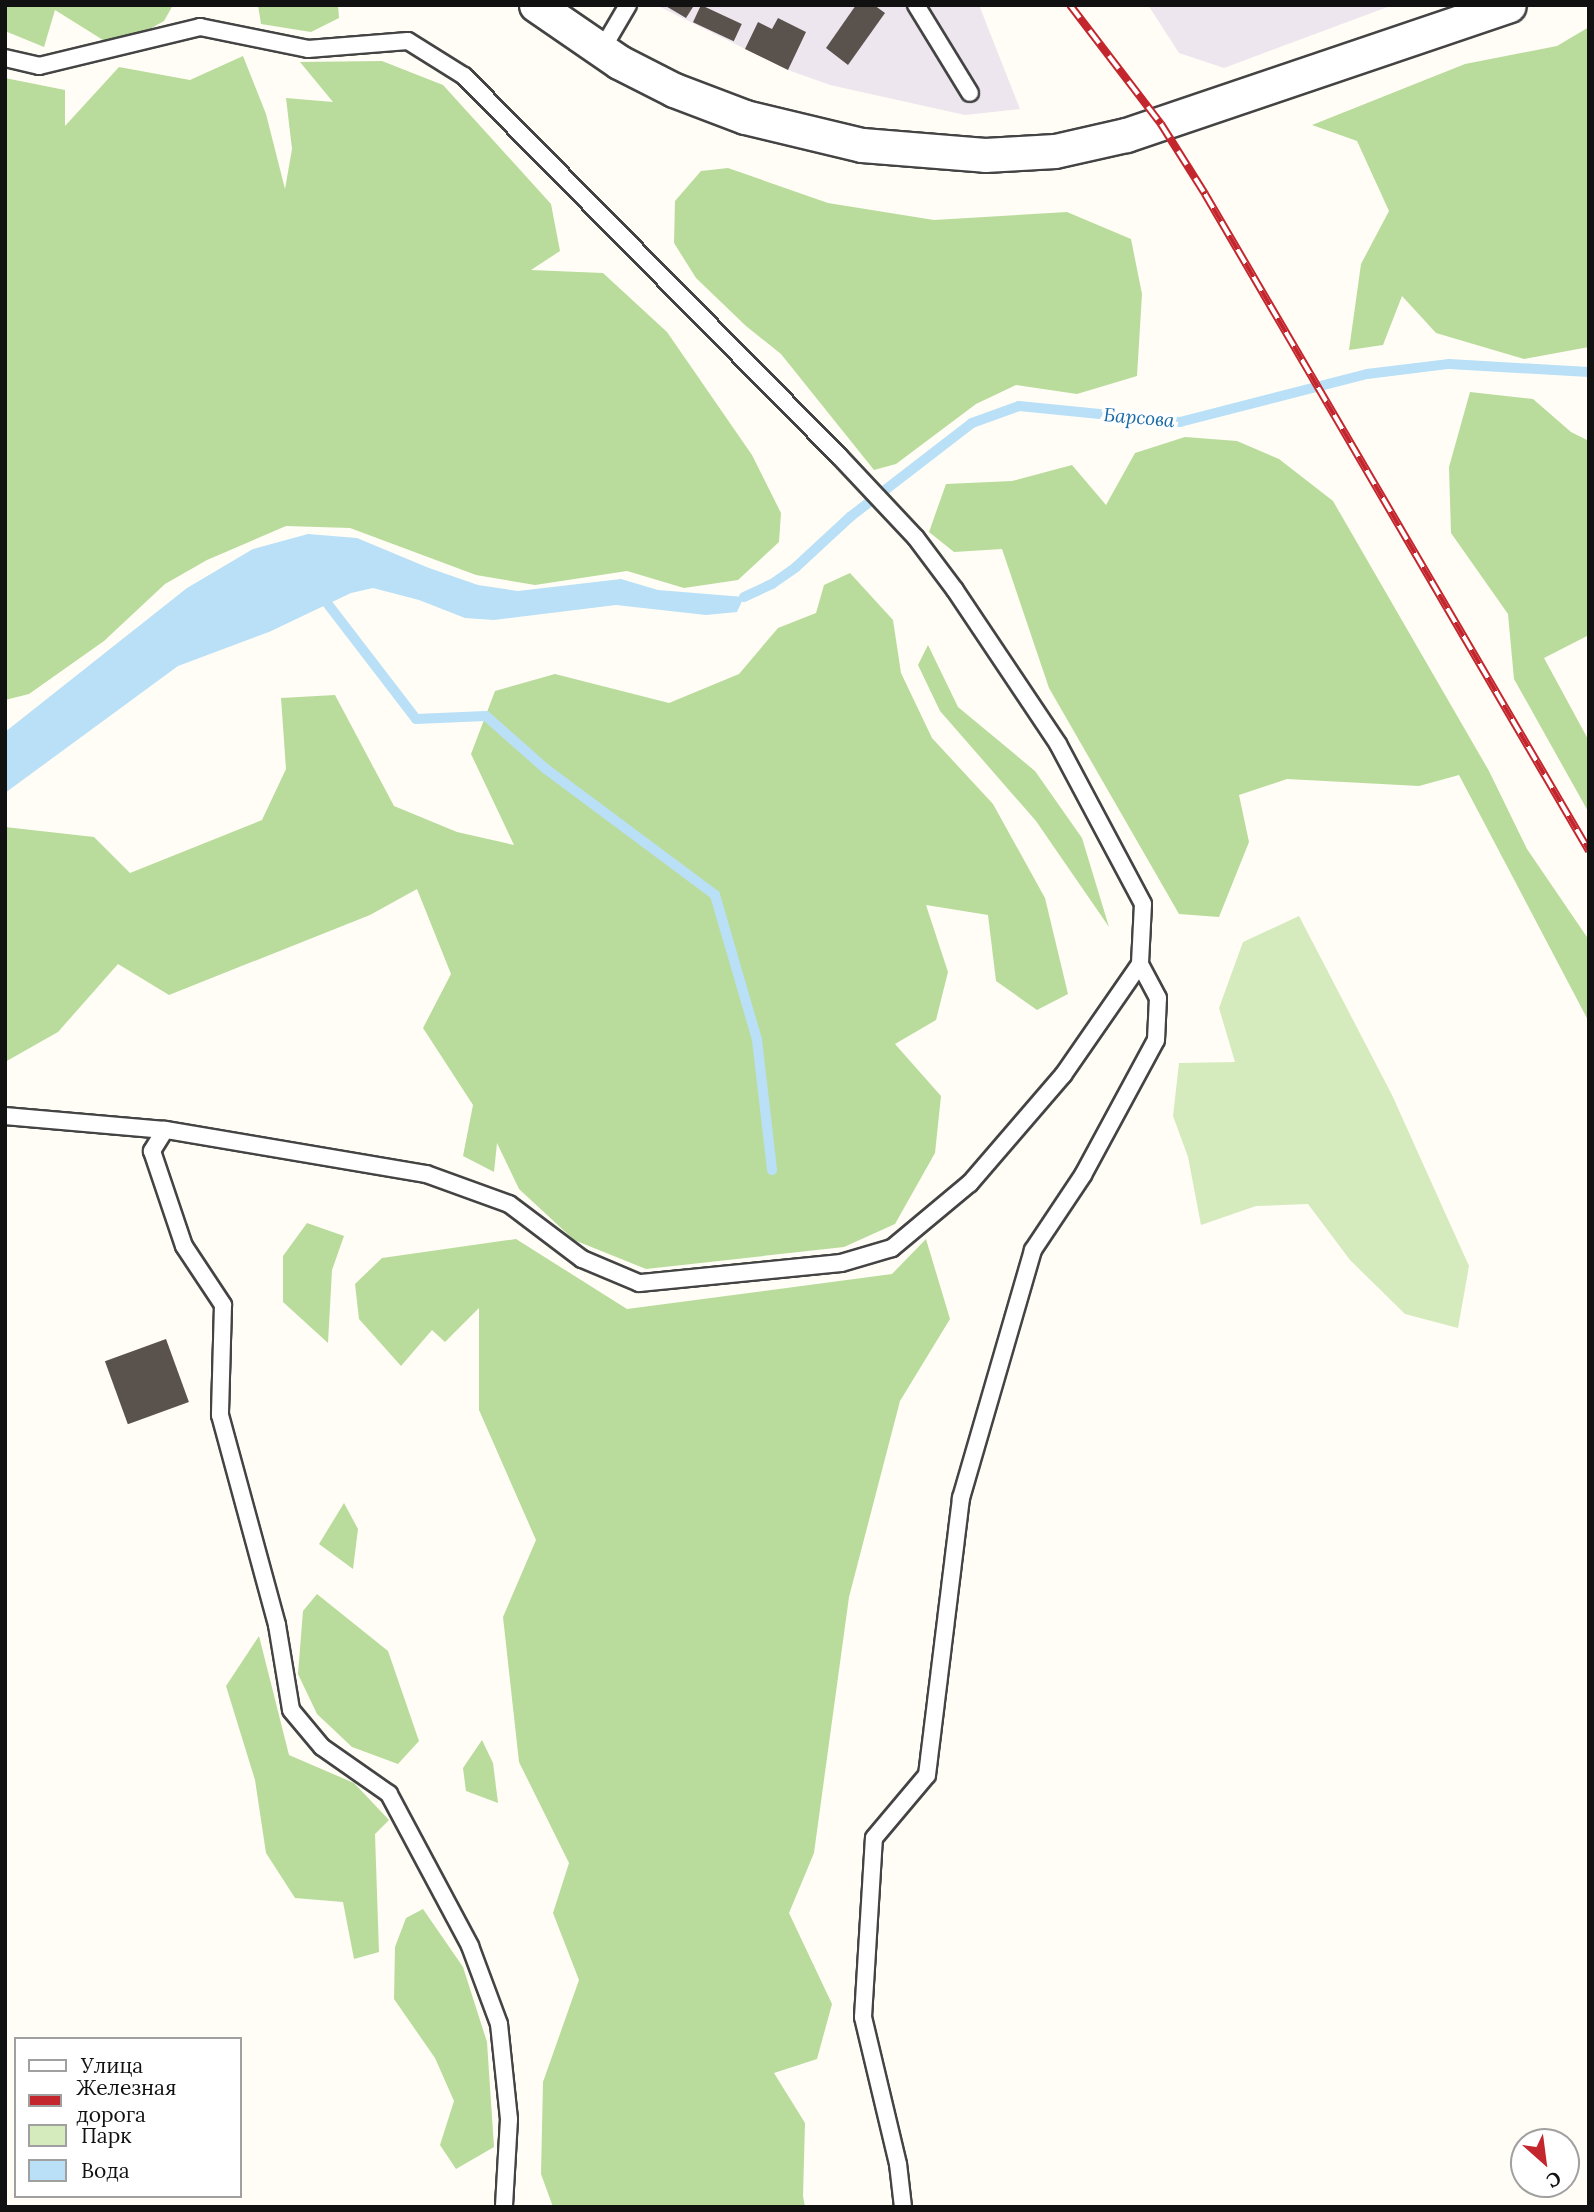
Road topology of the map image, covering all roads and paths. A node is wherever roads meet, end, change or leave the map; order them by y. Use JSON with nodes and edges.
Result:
{"nodes":[{"id":1,"x":536,"y":5,"type":"edge"},
{"id":2,"x":628,"y":5,"type":"edge"},
{"id":3,"x":916,"y":5,"type":"edge"},
{"id":4,"x":1509,"y":5,"type":"edge"},
{"id":5,"x":601,"y":51,"type":"junction"},
{"id":6,"x":5,"y":58,"type":"edge"},
{"id":7,"x":970,"y":93,"type":"dead end"},
{"id":8,"x":1140,"y":964,"type":"junction"},
{"id":9,"x":5,"y":1116,"type":"edge"},
{"id":10,"x":165,"y":1130,"type":"junction"},
{"id":11,"x":504,"y":2207,"type":"edge"},
{"id":12,"x":903,"y":2207,"type":"edge"}],
"edges":[{"from":1,"to":5,"type":"street"},
{"from":2,"to":5,"type":"lane"},
{"from":3,"to":7,"type":"lane"},
{"from":4,"to":5,"type":"street"},
{"from":6,"to":8,"type":"lane"},
{"from":8,"to":10,"type":"lane"},
{"from":8,"to":12,"type":"lane"},
{"from":9,"to":10,"type":"lane"},
{"from":10,"to":11,"type":"lane"}]}
